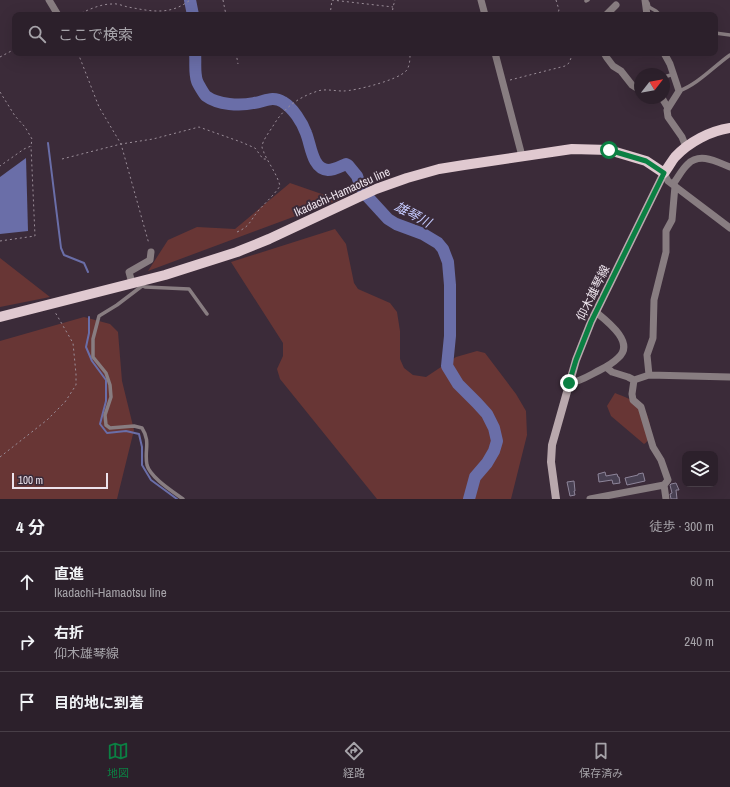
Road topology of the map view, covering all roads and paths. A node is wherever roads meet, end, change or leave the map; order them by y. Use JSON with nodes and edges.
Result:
{"nodes":[{"id":1,"x":50,"y":0,"type":"edge"},
{"id":2,"x":190,"y":0,"type":"edge"},
{"id":3,"x":223,"y":0,"type":"edge"},
{"id":4,"x":332,"y":0,"type":"edge"},
{"id":5,"x":395,"y":0,"type":"edge"},
{"id":6,"x":481,"y":0,"type":"edge"},
{"id":7,"x":556,"y":0,"type":"edge"},
{"id":8,"x":646,"y":0,"type":"edge"},
{"id":9,"x":615,"y":2,"type":"edge"},
{"id":10,"x":392,"y":7,"type":"junction"},
{"id":11,"x":56,"y":12,"type":"edge"},
{"id":12,"x":82,"y":12,"type":"edge"},
{"id":13,"x":225,"y":12,"type":"edge"},
{"id":14,"x":330,"y":12,"type":"edge"},
{"id":15,"x":392,"y":12,"type":"edge"},
{"id":16,"x":484,"y":12,"type":"edge"},
{"id":17,"x":558,"y":12,"type":"edge"},
{"id":18,"x":610,"y":12,"type":"edge"},
{"id":19,"x":647,"y":12,"type":"edge"},
{"id":20,"x":658,"y":12,"type":"edge"},
{"id":21,"x":718,"y":33,"type":"edge"},
{"id":22,"x":730,"y":35,"type":"edge"},
{"id":23,"x":12,"y":51,"type":"edge"},
{"id":24,"x":730,"y":55,"type":"edge"},
{"id":25,"x":79,"y":56,"type":"edge"},
{"id":26,"x":237,"y":56,"type":"edge"},
{"id":27,"x":410,"y":56,"type":"edge"},
{"id":28,"x":496,"y":56,"type":"edge"},
{"id":29,"x":571,"y":56,"type":"edge"},
{"id":30,"x":606,"y":56,"type":"edge"},
{"id":31,"x":666,"y":56,"type":"edge"},
{"id":32,"x":0,"y":57,"type":"edge"},
{"id":33,"x":238,"y":64,"type":"dead end"},
{"id":34,"x":674,"y":74,"type":"junction"},
{"id":35,"x":670,"y":75,"type":"edge"},
{"id":36,"x":503,"y":82,"type":"junction"},
{"id":37,"x":634,"y":87,"type":"edge"},
{"id":38,"x":679,"y":91,"type":"junction"},
{"id":39,"x":0,"y":92,"type":"edge"},
{"id":40,"x":666,"y":104,"type":"edge"},
{"id":41,"x":668,"y":108,"type":"junction"},
{"id":42,"x":730,"y":128,"type":"edge"},
{"id":43,"x":121,"y":144,"type":"junction"},
{"id":44,"x":31,"y":146,"type":"junction"},
{"id":45,"x":686,"y":147,"type":"junction"},
{"id":46,"x":522,"y":156,"type":"junction"},
{"id":47,"x":62,"y":159,"type":"dead end"},
{"id":48,"x":267,"y":159,"type":"junction"},
{"id":49,"x":0,"y":166,"type":"edge"},
{"id":50,"x":730,"y":167,"type":"edge"},
{"id":51,"x":664,"y":173,"type":"junction"},
{"id":52,"x":674,"y":185,"type":"junction"},
{"id":53,"x":730,"y":228,"type":"edge"},
{"id":54,"x":237,"y":232,"type":"dead end"},
{"id":55,"x":0,"y":240,"type":"edge"},
{"id":56,"x":151,"y":252,"type":"joint"},
{"id":57,"x":136,"y":284,"type":"junction"},
{"id":58,"x":50,"y":304,"type":"junction"},
{"id":59,"x":596,"y":312,"type":"junction"},
{"id":60,"x":207,"y":314,"type":"dead end"},
{"id":61,"x":0,"y":317,"type":"edge"},
{"id":62,"x":606,"y":367,"type":"junction"},
{"id":63,"x":649,"y":375,"type":"junction"},
{"id":64,"x":730,"y":377,"type":"edge"},
{"id":65,"x":634,"y":380,"type":"junction"},
{"id":66,"x":569,"y":383,"type":"junction"},
{"id":67,"x":0,"y":457,"type":"edge"},
{"id":68,"x":664,"y":485,"type":"junction"},
{"id":69,"x":623,"y":496,"type":"edge"},
{"id":70,"x":183,"y":499,"type":"edge"},
{"id":71,"x":556,"y":499,"type":"edge"},
{"id":72,"x":590,"y":499,"type":"edge"},
{"id":73,"x":666,"y":499,"type":"edge"}],
"edges":[{"from":1,"to":11,"type":"street"},
{"from":2,"to":12,"type":"path"},
{"from":3,"to":13,"type":"path"},
{"from":4,"to":10,"type":"path"},
{"from":4,"to":14,"type":"path"},
{"from":5,"to":10,"type":"path"},
{"from":6,"to":16,"type":"street"},
{"from":7,"to":17,"type":"path"},
{"from":8,"to":19,"type":"street"},
{"from":8,"to":20,"type":"lane"},
{"from":9,"to":18,"type":"street"},
{"from":10,"to":15,"type":"path"},
{"from":21,"to":22,"type":"lane"},
{"from":23,"to":32,"type":"path"},
{"from":24,"to":38,"type":"lane"},
{"from":25,"to":43,"type":"path"},
{"from":26,"to":33,"type":"path"},
{"from":27,"to":48,"type":"path"},
{"from":28,"to":36,"type":"street"},
{"from":29,"to":36,"type":"path"},
{"from":30,"to":37,"type":"street"},
{"from":31,"to":34,"type":"street"},
{"from":34,"to":35,"type":"lane"},
{"from":34,"to":38,"type":"street"},
{"from":36,"to":46,"type":"street"},
{"from":38,"to":41,"type":"street"},
{"from":39,"to":44,"type":"path"},
{"from":40,"to":41,"type":"street"},
{"from":41,"to":45,"type":"street"},
{"from":42,"to":45,"type":"main road"},
{"from":43,"to":47,"type":"path"},
{"from":43,"to":48,"type":"path"},
{"from":43,"to":56,"type":"path"},
{"from":44,"to":49,"type":"path"},
{"from":44,"to":55,"type":"path"},
{"from":45,"to":51,"type":"main road"},
{"from":46,"to":51,"type":"main road","name":"Ikadachi-Hamaotsu line"},
{"from":46,"to":57,"type":"main road","name":"Ikadachi-Hamaotsu line"},
{"from":48,"to":54,"type":"path"},
{"from":50,"to":52,"type":"street"},
{"from":51,"to":52,"type":"street"},
{"from":51,"to":59,"type":"main road","name":"仰木雄琴線"},
{"from":52,"to":53,"type":"street"},
{"from":52,"to":63,"type":"street"},
{"from":56,"to":57,"type":"street"},
{"from":57,"to":58,"type":"main road","name":"Ikadachi-Hamaotsu line"},
{"from":57,"to":60,"type":"lane"},
{"from":57,"to":70,"type":"lane"},
{"from":58,"to":61,"type":"main road","name":"Ikadachi-Hamaotsu line"},
{"from":58,"to":67,"type":"path"},
{"from":59,"to":62,"type":"street"},
{"from":59,"to":66,"type":"main road","name":"仰木雄琴線"},
{"from":62,"to":65,"type":"street"},
{"from":62,"to":66,"type":"street"},
{"from":63,"to":64,"type":"street"},
{"from":63,"to":65,"type":"street"},
{"from":65,"to":68,"type":"street"},
{"from":66,"to":71,"type":"main road","name":"仰木雄琴線"},
{"from":68,"to":69,"type":"street"},
{"from":68,"to":73,"type":"street"},
{"from":69,"to":72,"type":"street"}]}
